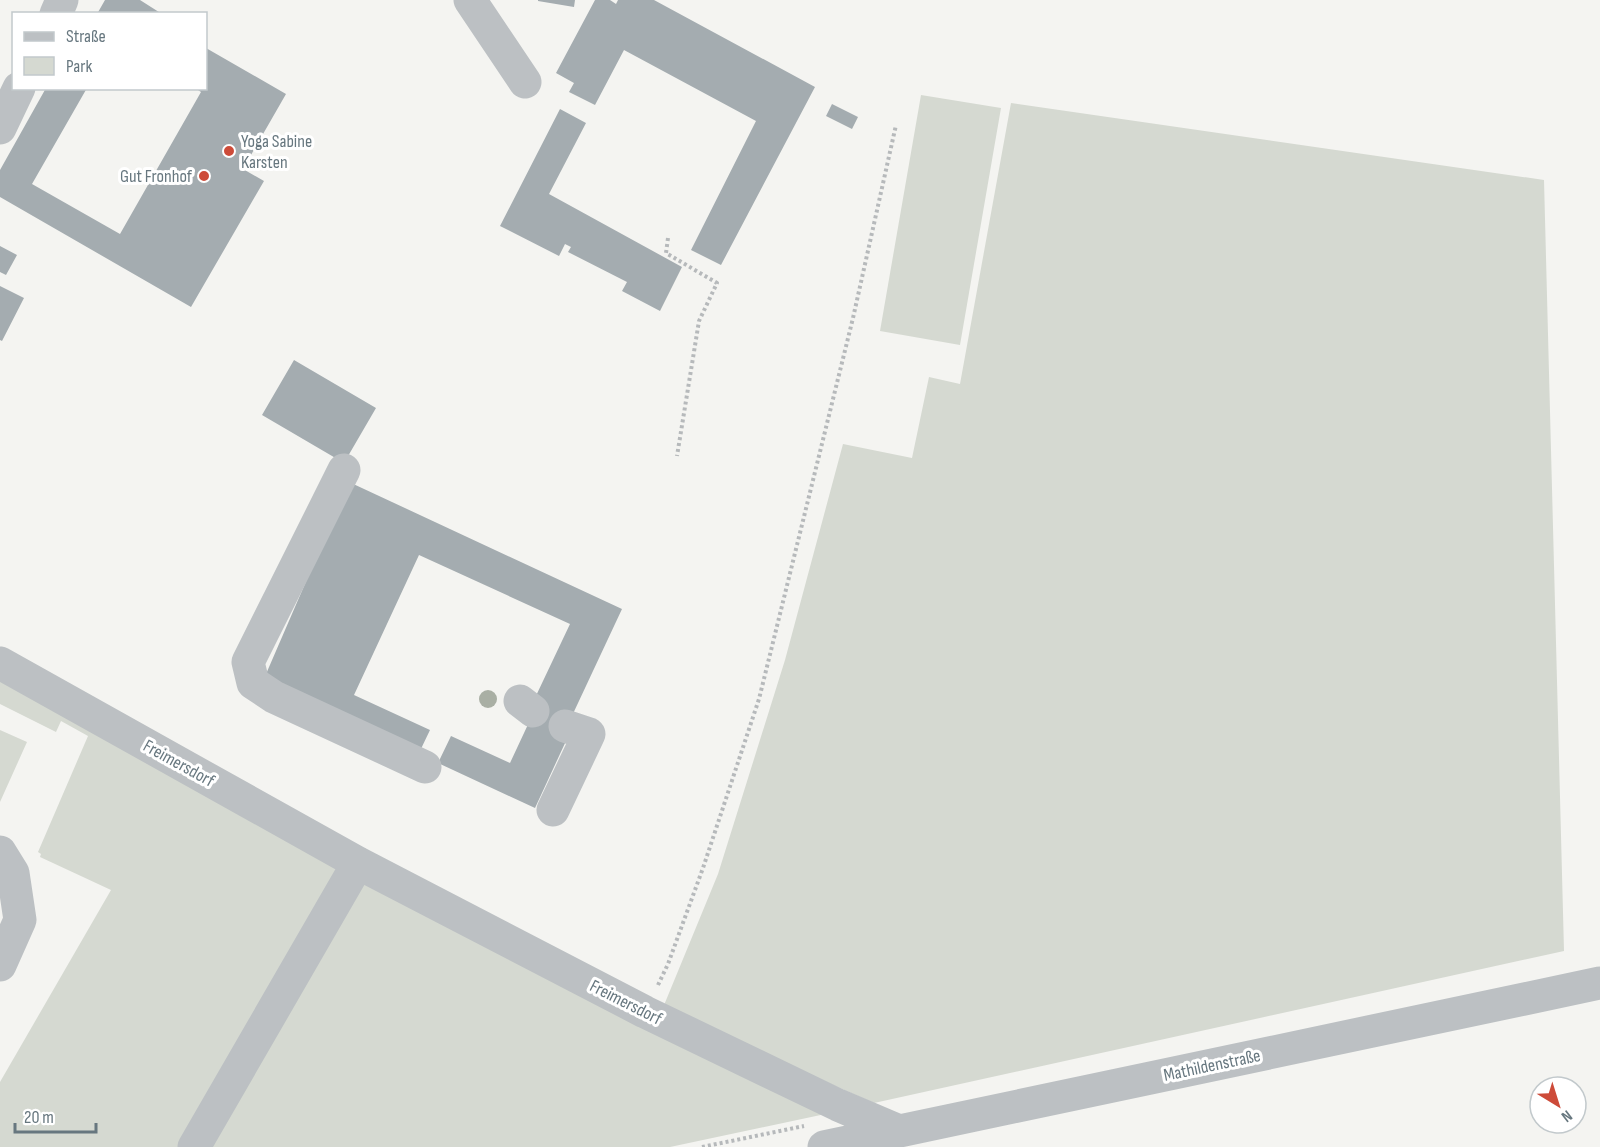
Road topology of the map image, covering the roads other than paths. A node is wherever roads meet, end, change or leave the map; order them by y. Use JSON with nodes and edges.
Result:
{"nodes":[{"id":1,"x":470,"y":0,"type":"edge"},
{"id":2,"x":525,"y":82,"type":"dead end"},
{"id":3,"x":18,"y":90,"type":"edge"},
{"id":4,"x":0,"y":128,"type":"edge"},
{"id":5,"x":344,"y":470,"type":"dead end"},
{"id":6,"x":0,"y":663,"type":"edge"},
{"id":7,"x":565,"y":726,"type":"dead end"},
{"id":8,"x":425,"y":767,"type":"dead end"},
{"id":9,"x":553,"y":810,"type":"dead end"},
{"id":10,"x":0,"y":852,"type":"edge"},
{"id":11,"x":358,"y":863,"type":"junction"},
{"id":12,"x":0,"y":965,"type":"edge"},
{"id":13,"x":1600,"y":983,"type":"edge"},
{"id":14,"x":899,"y":1131,"type":"junction"},
{"id":15,"x":194,"y":1147,"type":"edge"},
{"id":16,"x":824,"y":1147,"type":"edge"}],
"edges":[{"from":1,"to":2,"type":"street"},
{"from":3,"to":4,"type":"street"},
{"from":5,"to":8,"type":"street"},
{"from":6,"to":11,"type":"street","name":"Freimersdorf"},
{"from":7,"to":9,"type":"street"},
{"from":10,"to":12,"type":"street"},
{"from":11,"to":14,"type":"street","name":"Freimersdorf"},
{"from":11,"to":15,"type":"street"},
{"from":13,"to":14,"type":"street","name":"Mathildenstraße"},
{"from":14,"to":16,"type":"street","name":"Mathildenstraße"}]}
